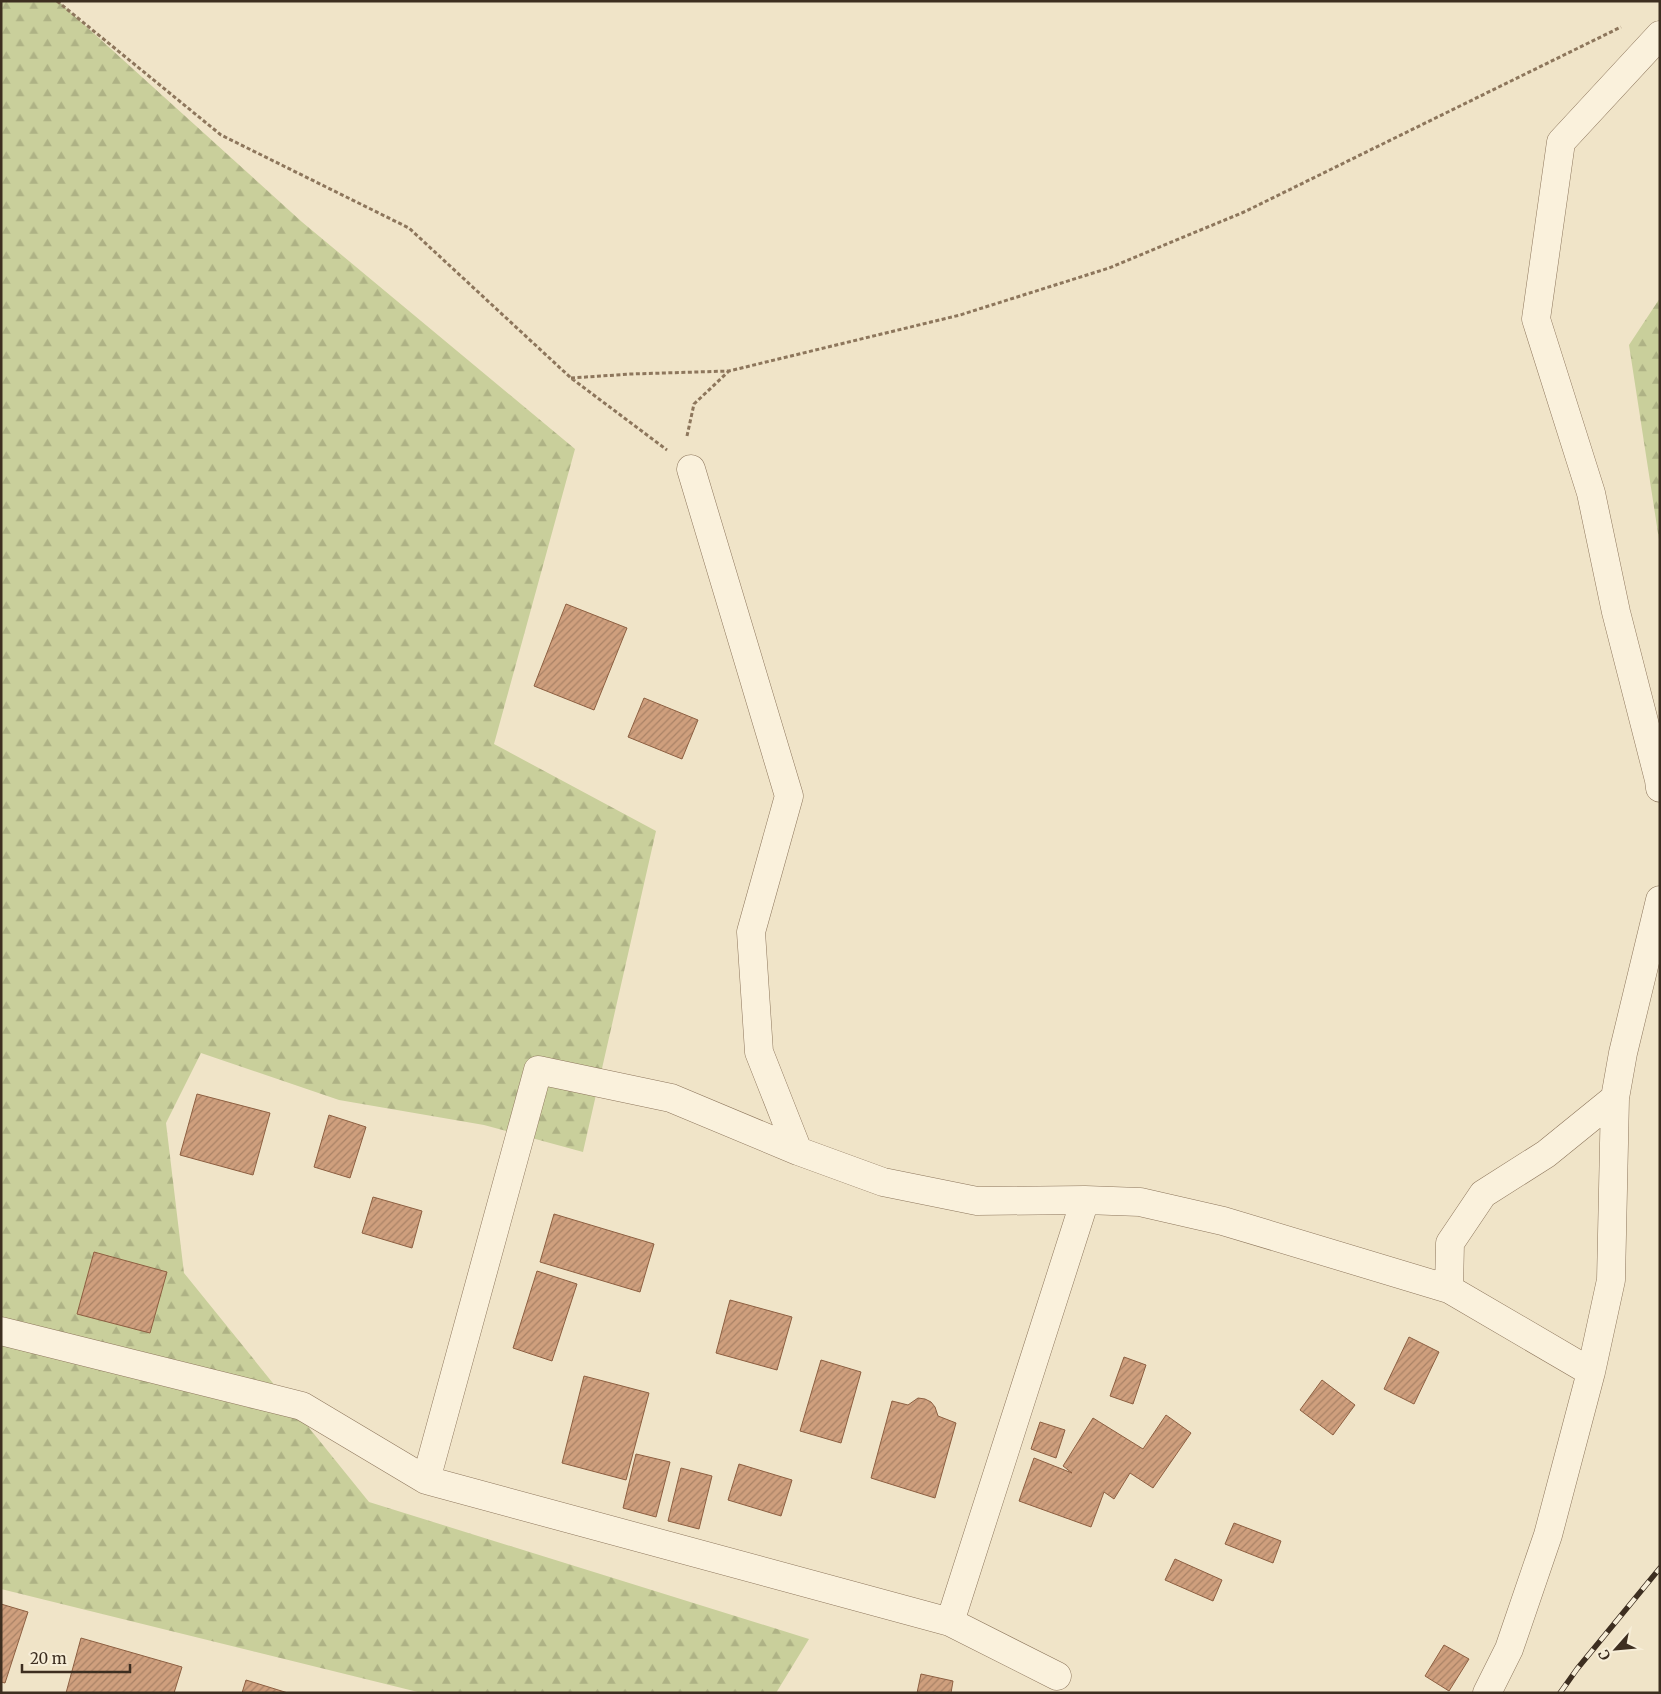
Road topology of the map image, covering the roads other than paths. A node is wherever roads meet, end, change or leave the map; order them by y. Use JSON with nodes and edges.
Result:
{"nodes":[{"id":1,"x":1660,"y":36,"type":"edge"},
{"id":2,"x":691,"y":468,"type":"road end"},
{"id":3,"x":1660,"y":788,"type":"edge"},
{"id":4,"x":1660,"y":900,"type":"edge"},
{"id":5,"x":1615,"y":1098,"type":"junction"},
{"id":6,"x":798,"y":1151,"type":"junction"},
{"id":7,"x":1085,"y":1200,"type":"junction"},
{"id":8,"x":1448,"y":1289,"type":"junction"},
{"id":9,"x":1,"y":1331,"type":"edge"},
{"id":10,"x":1591,"y":1372,"type":"junction"},
{"id":11,"x":426,"y":1480,"type":"junction"},
{"id":12,"x":950,"y":1622,"type":"junction"},
{"id":13,"x":1057,"y":1676,"type":"dead end"},
{"id":14,"x":1487,"y":1693,"type":"edge"}],
"edges":[{"from":1,"to":3,"type":"lane"},
{"from":2,"to":6,"type":"lane"},
{"from":4,"to":5,"type":"lane"},
{"from":5,"to":8,"type":"lane"},
{"from":5,"to":10,"type":"lane"},
{"from":6,"to":7,"type":"lane"},
{"from":6,"to":11,"type":"lane"},
{"from":7,"to":8,"type":"lane"},
{"from":7,"to":12,"type":"lane"},
{"from":8,"to":10,"type":"lane"},
{"from":9,"to":11,"type":"lane"},
{"from":10,"to":14,"type":"lane"},
{"from":11,"to":12,"type":"lane"},
{"from":12,"to":13,"type":"lane"}]}
